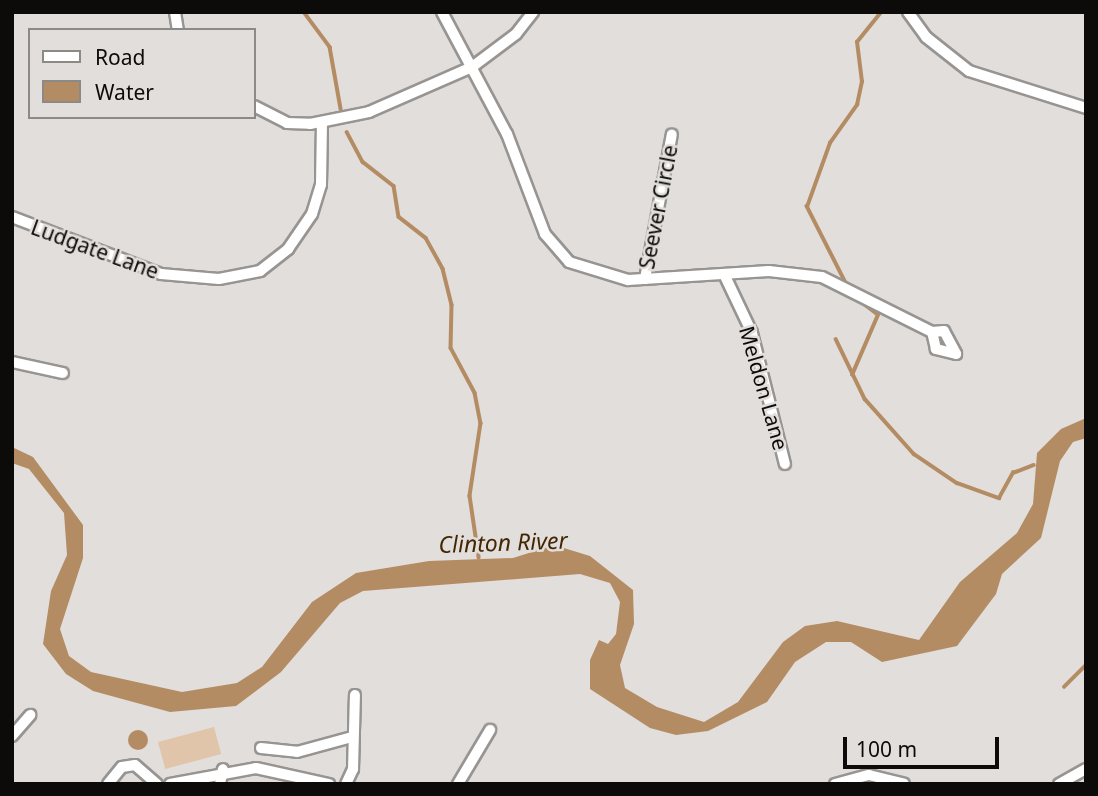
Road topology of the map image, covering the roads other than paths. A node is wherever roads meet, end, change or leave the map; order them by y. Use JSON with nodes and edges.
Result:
{"nodes":[{"id":1,"x":442,"y":12,"type":"edge"},
{"id":2,"x":533,"y":12,"type":"edge"},
{"id":3,"x":908,"y":12,"type":"edge"},
{"id":4,"x":472,"y":67,"type":"junction"},
{"id":5,"x":256,"y":107,"type":"edge"},
{"id":6,"x":1086,"y":108,"type":"edge"},
{"id":7,"x":323,"y":124,"type":"junction"},
{"id":8,"x":672,"y":134,"type":"dead end"},
{"id":9,"x":12,"y":217,"type":"edge"},
{"id":10,"x":724,"y":274,"type":"junction"},
{"id":11,"x":645,"y":279,"type":"junction"},
{"id":12,"x":932,"y":332,"type":"dead end"},
{"id":13,"x":12,"y":362,"type":"edge"},
{"id":14,"x":63,"y":373,"type":"dead end"},
{"id":15,"x":785,"y":464,"type":"dead end"},
{"id":16,"x":355,"y":695,"type":"dead end"},
{"id":17,"x":30,"y":715,"type":"dead end"},
{"id":18,"x":490,"y":730,"type":"dead end"},
{"id":19,"x":12,"y":736,"type":"edge"},
{"id":20,"x":352,"y":737,"type":"junction"},
{"id":21,"x":261,"y":748,"type":"dead end"},
{"id":22,"x":223,"y":769,"type":"junction"},
{"id":23,"x":1086,"y":769,"type":"edge"},
{"id":24,"x":108,"y":784,"type":"edge"},
{"id":25,"x":157,"y":784,"type":"edge"},
{"id":26,"x":170,"y":784,"type":"edge"},
{"id":27,"x":220,"y":784,"type":"edge"},
{"id":28,"x":328,"y":784,"type":"edge"},
{"id":29,"x":346,"y":784,"type":"edge"},
{"id":30,"x":458,"y":784,"type":"edge"},
{"id":31,"x":835,"y":784,"type":"edge"},
{"id":32,"x":904,"y":784,"type":"edge"},
{"id":33,"x":1059,"y":784,"type":"edge"}],
"edges":[{"from":1,"to":4,"type":"street"},
{"from":2,"to":4,"type":"street"},
{"from":3,"to":6,"type":"street"},
{"from":4,"to":7,"type":"street"},
{"from":4,"to":11,"type":"street"},
{"from":5,"to":7,"type":"street"},
{"from":7,"to":9,"type":"street","name":"Ludgate Lane"},
{"from":8,"to":11,"type":"street","name":"Seever Circle"},
{"from":10,"to":11,"type":"street"},
{"from":10,"to":12,"type":"street"},
{"from":10,"to":15,"type":"street","name":"Meldon Lane"},
{"from":13,"to":14,"type":"street"},
{"from":16,"to":20,"type":"street"},
{"from":17,"to":19,"type":"street"},
{"from":18,"to":30,"type":"street"},
{"from":20,"to":21,"type":"street"},
{"from":20,"to":29,"type":"street"},
{"from":22,"to":26,"type":"street"},
{"from":22,"to":27,"type":"street"},
{"from":22,"to":28,"type":"street"},
{"from":23,"to":33,"type":"street"},
{"from":24,"to":25,"type":"street"},
{"from":31,"to":32,"type":"street"}]}
